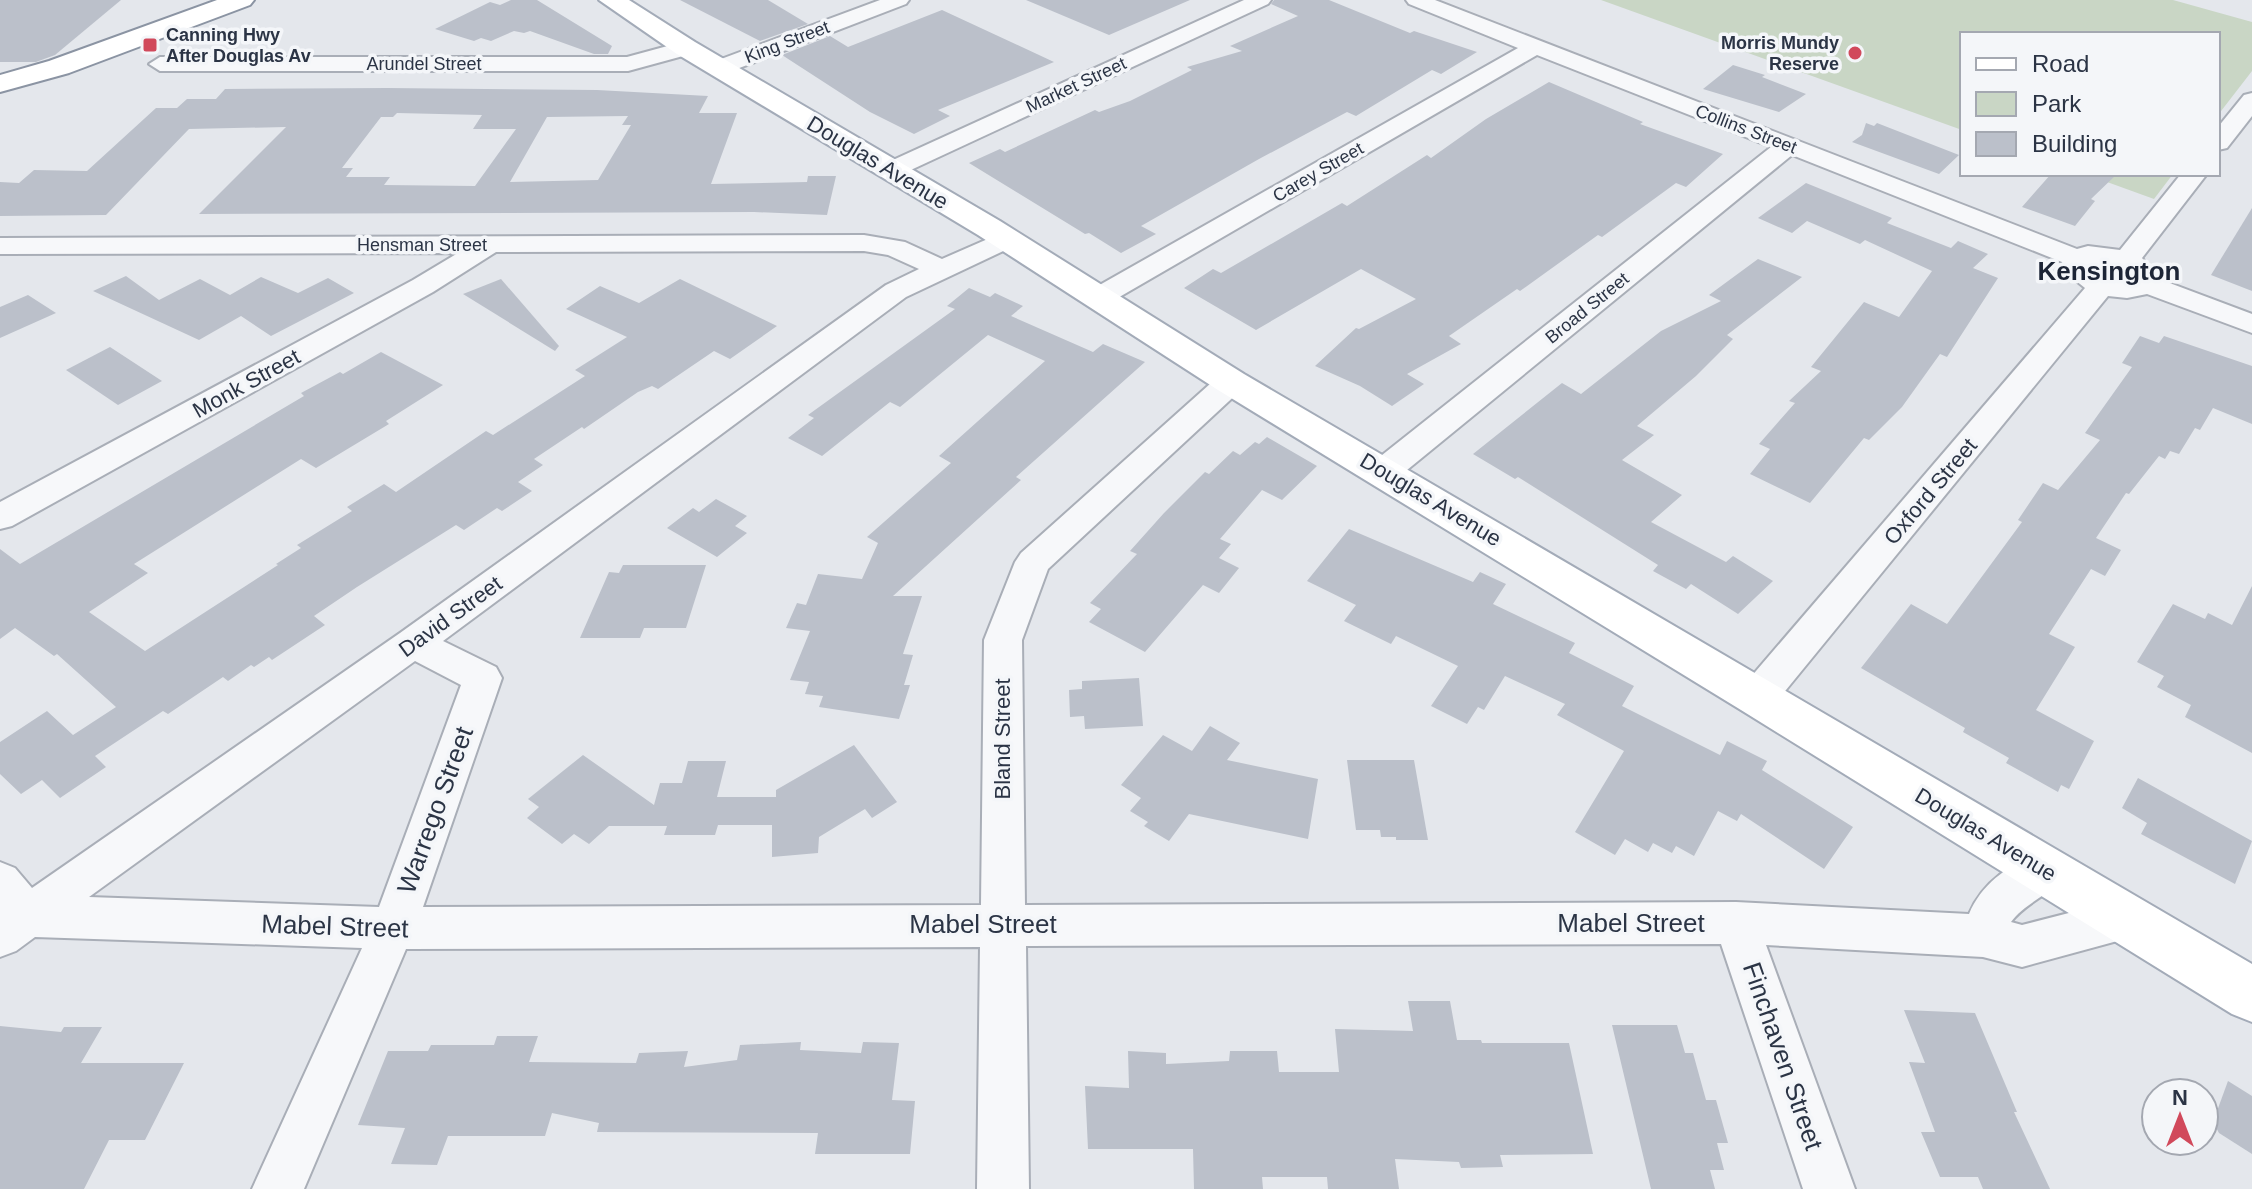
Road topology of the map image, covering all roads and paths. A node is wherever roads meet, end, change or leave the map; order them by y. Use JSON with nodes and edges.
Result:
{"nodes":[{"id":1,"x":241,"y":0,"type":"edge"},
{"id":2,"x":612,"y":0,"type":"edge"},
{"id":3,"x":899,"y":0,"type":"edge"},
{"id":4,"x":1261,"y":0,"type":"edge"},
{"id":5,"x":1416,"y":0,"type":"edge"},
{"id":6,"x":1537,"y":46,"type":"junction"},
{"id":7,"x":686,"y":48,"type":"junction"},
{"id":8,"x":160,"y":64,"type":"dead end"},
{"id":9,"x":59,"y":67,"type":"junction"},
{"id":10,"x":721,"y":67,"type":"junction"},
{"id":11,"x":0,"y":84,"type":"edge"},
{"id":12,"x":0,"y":94,"type":"edge"},
{"id":13,"x":2252,"y":100,"type":"edge"},
{"id":14,"x":2220,"y":140,"type":"edge"},
{"id":15,"x":1789,"y":145,"type":"junction"},
{"id":16,"x":891,"y":170,"type":"junction"},
{"id":17,"x":2192,"y":176,"type":"edge"},
{"id":18,"x":998,"y":233,"type":"junction"},
{"id":19,"x":490,"y":244,"type":"junction"},
{"id":20,"x":0,"y":246,"type":"edge"},
{"id":21,"x":34,"y":246,"type":"junction"},
{"id":22,"x":2077,"y":258,"type":"junction"},
{"id":23,"x":0,"y":261,"type":"edge"},
{"id":24,"x":2126,"y":261,"type":"junction"},
{"id":25,"x":918,"y":275,"type":"junction"},
{"id":26,"x":2146,"y":284,"type":"junction"},
{"id":27,"x":2101,"y":286,"type":"junction"},
{"id":28,"x":1099,"y":297,"type":"junction"},
{"id":29,"x":2252,"y":324,"type":"edge"},
{"id":30,"x":1231,"y":382,"type":"junction"},
{"id":31,"x":1384,"y":471,"type":"junction"},
{"id":32,"x":0,"y":517,"type":"edge"},
{"id":33,"x":413,"y":643,"type":"junction"},
{"id":34,"x":1758,"y":696,"type":"junction"},
{"id":35,"x":2045,"y":870,"type":"junction"},
{"id":36,"x":0,"y":882,"type":"edge"},
{"id":37,"x":2127,"y":919,"type":"junction"},
{"id":38,"x":1736,"y":923,"type":"junction"},
{"id":39,"x":1001,"y":924,"type":"junction"},
{"id":40,"x":14,"y":926,"type":"edge"},
{"id":41,"x":393,"y":928,"type":"junction"},
{"id":42,"x":1983,"y":936,"type":"junction"},
{"id":43,"x":2252,"y":995,"type":"edge"},
{"id":44,"x":278,"y":1189,"type":"edge"},
{"id":45,"x":1003,"y":1189,"type":"edge"},
{"id":46,"x":1829,"y":1189,"type":"edge"}],
"edges":[{"from":1,"to":9,"type":"main road"},
{"from":2,"to":7,"type":"main road","name":"Douglas Avenue"},
{"from":3,"to":10,"type":"street","name":"King Street"},
{"from":4,"to":16,"type":"street","name":"Market Street"},
{"from":5,"to":6,"type":"street","name":"Collins Street"},
{"from":6,"to":15,"type":"street","name":"Collins Street"},
{"from":6,"to":28,"type":"street","name":"Carey Street"},
{"from":7,"to":8,"type":"street","name":"Arundel Street"},
{"from":7,"to":10,"type":"main road","name":"Douglas Avenue"},
{"from":9,"to":11,"type":"main road"},
{"from":9,"to":12,"type":"main road"},
{"from":10,"to":16,"type":"main road","name":"Douglas Avenue"},
{"from":13,"to":14,"type":"street"},
{"from":15,"to":22,"type":"street","name":"Collins Street"},
{"from":15,"to":31,"type":"street","name":"Broad Street"},
{"from":16,"to":18,"type":"main road","name":"Douglas Avenue"},
{"from":17,"to":24,"type":"street"},
{"from":18,"to":25,"type":"street","name":"David Street"},
{"from":18,"to":28,"type":"main road","name":"Douglas Avenue"},
{"from":19,"to":21,"type":"street","name":"Hensman Street"},
{"from":19,"to":25,"type":"street","name":"Hensman Street"},
{"from":19,"to":32,"type":"street","name":"Monk Street"},
{"from":20,"to":21,"type":"street","name":"Hensman Street"},
{"from":21,"to":23,"type":"street"},
{"from":22,"to":24,"type":"street"},
{"from":22,"to":27,"type":"street"},
{"from":24,"to":26,"type":"street"},
{"from":25,"to":33,"type":"street","name":"David Street"},
{"from":26,"to":27,"type":"street"},
{"from":26,"to":29,"type":"street"},
{"from":27,"to":34,"type":"street","name":"Oxford Street"},
{"from":28,"to":30,"type":"main road","name":"Douglas Avenue"},
{"from":30,"to":31,"type":"main road","name":"Douglas Avenue"},
{"from":30,"to":39,"type":"street","name":"Bland Street"},
{"from":31,"to":34,"type":"main road","name":"Douglas Avenue"},
{"from":33,"to":40,"type":"street","name":"David Street"},
{"from":33,"to":41,"type":"street","name":"Warrego Street"},
{"from":34,"to":35,"type":"main road","name":"Douglas Avenue"},
{"from":35,"to":37,"type":"main road","name":"Douglas Avenue"},
{"from":35,"to":42,"type":"street"},
{"from":36,"to":40,"type":"street"},
{"from":37,"to":42,"type":"street","name":"Mabel Street"},
{"from":37,"to":43,"type":"main road","name":"Douglas Avenue"},
{"from":38,"to":39,"type":"street","name":"Mabel Street"},
{"from":38,"to":42,"type":"street","name":"Mabel Street"},
{"from":38,"to":46,"type":"street","name":"Finchaven Street"},
{"from":39,"to":41,"type":"street","name":"Mabel Street"},
{"from":39,"to":45,"type":"street","name":"Bland Street"},
{"from":40,"to":41,"type":"street","name":"Mabel Street"},
{"from":41,"to":44,"type":"street","name":"Warrego Street"}]}
